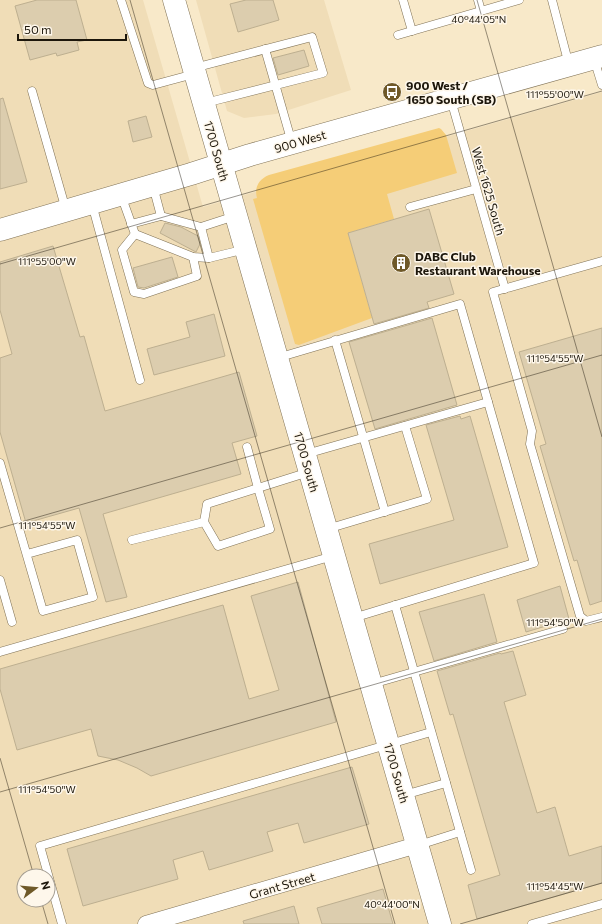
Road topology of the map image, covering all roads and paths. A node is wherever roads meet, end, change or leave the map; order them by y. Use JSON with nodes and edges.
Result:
{"nodes":[{"id":1,"x":121,"y":0,"type":"edge"},
{"id":2,"x":174,"y":0,"type":"edge"},
{"id":3,"x":403,"y":0,"type":"edge"},
{"id":4,"x":478,"y":0,"type":"edge"},
{"id":5,"x":519,"y":0,"type":"edge"},
{"id":6,"x":552,"y":0,"type":"edge"},
{"id":7,"x":481,"y":11,"type":"junction"},
{"id":8,"x":412,"y":31,"type":"junction"},
{"id":9,"x":398,"y":35,"type":"dead end"},
{"id":10,"x":265,"y":50,"type":"junction"},
{"id":11,"x":598,"y":57,"type":"edge"},
{"id":12,"x":570,"y":65,"type":"junction"},
{"id":13,"x":194,"y":71,"type":"junction"},
{"id":14,"x":602,"y":85,"type":"edge"},
{"id":15,"x":275,"y":86,"type":"junction"},
{"id":16,"x":32,"y":91,"type":"dead end"},
{"id":17,"x":450,"y":99,"type":"junction"},
{"id":18,"x":204,"y":104,"type":"junction"},
{"id":19,"x":292,"y":143,"type":"junction"},
{"id":20,"x":221,"y":164,"type":"junction"},
{"id":21,"x":152,"y":186,"type":"junction"},
{"id":22,"x":476,"y":189,"type":"junction"},
{"id":23,"x":121,"y":195,"type":"junction"},
{"id":24,"x":92,"y":203,"type":"junction"},
{"id":25,"x":410,"y":207,"type":"dead end"},
{"id":26,"x":66,"y":211,"type":"junction"},
{"id":27,"x":161,"y":216,"type":"junction"},
{"id":28,"x":236,"y":216,"type":"junction"},
{"id":29,"x":132,"y":224,"type":"junction"},
{"id":30,"x":201,"y":227,"type":"junction"},
{"id":31,"x":0,"y":230,"type":"edge"},
{"id":32,"x":135,"y":234,"type":"junction"},
{"id":33,"x":246,"y":249,"type":"junction"},
{"id":34,"x":193,"y":258,"type":"junction"},
{"id":35,"x":209,"y":258,"type":"junction"},
{"id":36,"x":602,"y":260,"type":"edge"},
{"id":37,"x":505,"y":289,"type":"junction"},
{"id":38,"x":335,"y":340,"type":"junction"},
{"id":39,"x":277,"y":358,"type":"junction"},
{"id":40,"x":140,"y":380,"type":"dead end"},
{"id":41,"x":488,"y":402,"type":"junction"},
{"id":42,"x":405,"y":426,"type":"junction"},
{"id":43,"x":364,"y":438,"type":"junction"},
{"id":44,"x":247,"y":447,"type":"dead end"},
{"id":45,"x":0,"y":463,"type":"edge"},
{"id":46,"x":307,"y":463,"type":"junction"},
{"id":47,"x":258,"y":488,"type":"junction"},
{"id":48,"x":386,"y":512,"type":"junction"},
{"id":49,"x":204,"y":522,"type":"junction"},
{"id":50,"x":326,"y":529,"type":"junction"},
{"id":51,"x":132,"y":540,"type":"dead end"},
{"id":52,"x":27,"y":554,"type":"junction"},
{"id":53,"x":334,"y":556,"type":"junction"},
{"id":54,"x":0,"y":580,"type":"edge"},
{"id":55,"x":395,"y":605,"type":"junction"},
{"id":56,"x":602,"y":617,"type":"edge"},
{"id":57,"x":352,"y":618,"type":"junction"},
{"id":58,"x":12,"y":622,"type":"dead end"},
{"id":59,"x":564,"y":629,"type":"dead end"},
{"id":60,"x":0,"y":652,"type":"edge"},
{"id":61,"x":414,"y":672,"type":"junction"},
{"id":62,"x":371,"y":684,"type":"junction"},
{"id":63,"x":432,"y":732,"type":"junction"},
{"id":64,"x":388,"y":745,"type":"junction"},
{"id":65,"x":446,"y":783,"type":"junction"},
{"id":66,"x":403,"y":795,"type":"junction"},
{"id":67,"x":460,"y":832,"type":"junction"},
{"id":68,"x":418,"y":845,"type":"junction"},
{"id":69,"x":471,"y":870,"type":"dead end"},
{"id":70,"x":602,"y":904,"type":"edge"},
{"id":71,"x":62,"y":924,"type":"edge"},
{"id":72,"x":146,"y":924,"type":"edge"},
{"id":73,"x":440,"y":924,"type":"edge"},
{"id":74,"x":532,"y":924,"type":"edge"}],
"edges":[{"from":1,"to":13,"type":"lane"},
{"from":2,"to":13,"type":"street","name":"1700 South"},
{"from":3,"to":8,"type":"lane"},
{"from":4,"to":7,"type":"lane"},
{"from":5,"to":7,"type":"lane"},
{"from":6,"to":12,"type":"lane"},
{"from":7,"to":8,"type":"lane"},
{"from":8,"to":9,"type":"lane"},
{"from":10,"to":13,"type":"lane"},
{"from":10,"to":15,"type":"lane"},
{"from":10,"to":15,"type":"lane"},
{"from":11,"to":12,"type":"street","name":"900 West"},
{"from":11,"to":14,"type":"lane"},
{"from":12,"to":17,"type":"street","name":"900 West"},
{"from":13,"to":18,"type":"street","name":"1700 South"},
{"from":15,"to":18,"type":"lane"},
{"from":15,"to":19,"type":"lane"},
{"from":16,"to":26,"type":"lane"},
{"from":17,"to":19,"type":"street","name":"900 West"},
{"from":17,"to":22,"type":"lane","name":"West 1625 South"},
{"from":18,"to":20,"type":"street","name":"1700 South"},
{"from":19,"to":20,"type":"street","name":"900 West"},
{"from":20,"to":21,"type":"street","name":"900 West"},
{"from":20,"to":28,"type":"street","name":"1700 South"},
{"from":21,"to":23,"type":"street","name":"900 West"},
{"from":21,"to":27,"type":"lane"},
{"from":22,"to":25,"type":"lane"},
{"from":22,"to":37,"type":"lane","name":"West 1625 South"},
{"from":23,"to":24,"type":"street","name":"900 West"},
{"from":23,"to":29,"type":"lane"},
{"from":24,"to":26,"type":"street","name":"900 West"},
{"from":24,"to":40,"type":"lane"},
{"from":26,"to":31,"type":"street","name":"900 West"},
{"from":27,"to":29,"type":"lane"},
{"from":27,"to":30,"type":"lane"},
{"from":28,"to":30,"type":"lane"},
{"from":28,"to":33,"type":"street","name":"1700 South"},
{"from":29,"to":32,"type":"lane"},
{"from":30,"to":35,"type":"lane"},
{"from":32,"to":34,"type":"lane"},
{"from":32,"to":34,"type":"lane"},
{"from":33,"to":35,"type":"lane"},
{"from":33,"to":39,"type":"street","name":"1700 South"},
{"from":34,"to":35,"type":"lane"},
{"from":36,"to":37,"type":"lane"},
{"from":37,"to":56,"type":"lane"},
{"from":38,"to":39,"type":"lane"},
{"from":38,"to":41,"type":"lane"},
{"from":38,"to":43,"type":"lane"},
{"from":39,"to":46,"type":"street","name":"1700 South"},
{"from":41,"to":42,"type":"lane"},
{"from":41,"to":55,"type":"lane"},
{"from":42,"to":43,"type":"lane"},
{"from":42,"to":48,"type":"lane"},
{"from":43,"to":46,"type":"lane"},
{"from":43,"to":48,"type":"lane"},
{"from":44,"to":47,"type":"lane"},
{"from":45,"to":52,"type":"lane"},
{"from":46,"to":47,"type":"lane"},
{"from":46,"to":50,"type":"street","name":"1700 South"},
{"from":47,"to":49,"type":"lane"},
{"from":47,"to":49,"type":"lane"},
{"from":48,"to":50,"type":"lane"},
{"from":49,"to":51,"type":"lane"},
{"from":50,"to":53,"type":"street","name":"1700 South"},
{"from":52,"to":52,"type":"lane"},
{"from":53,"to":57,"type":"street","name":"1700 South"},
{"from":53,"to":60,"type":"lane"},
{"from":54,"to":58,"type":"lane"},
{"from":55,"to":57,"type":"lane"},
{"from":55,"to":61,"type":"lane"},
{"from":57,"to":62,"type":"street","name":"1700 South"},
{"from":59,"to":61,"type":"lane"},
{"from":61,"to":62,"type":"lane"},
{"from":61,"to":63,"type":"lane"},
{"from":62,"to":64,"type":"street","name":"1700 South"},
{"from":63,"to":64,"type":"lane"},
{"from":63,"to":65,"type":"lane"},
{"from":64,"to":66,"type":"street","name":"1700 South"},
{"from":64,"to":71,"type":"lane"},
{"from":65,"to":66,"type":"lane"},
{"from":65,"to":67,"type":"lane"},
{"from":66,"to":68,"type":"street","name":"1700 South"},
{"from":67,"to":68,"type":"lane"},
{"from":67,"to":69,"type":"lane"},
{"from":68,"to":72,"type":"street","name":"Grant Street"},
{"from":68,"to":73,"type":"street","name":"1700 South"},
{"from":70,"to":74,"type":"lane"}]}
